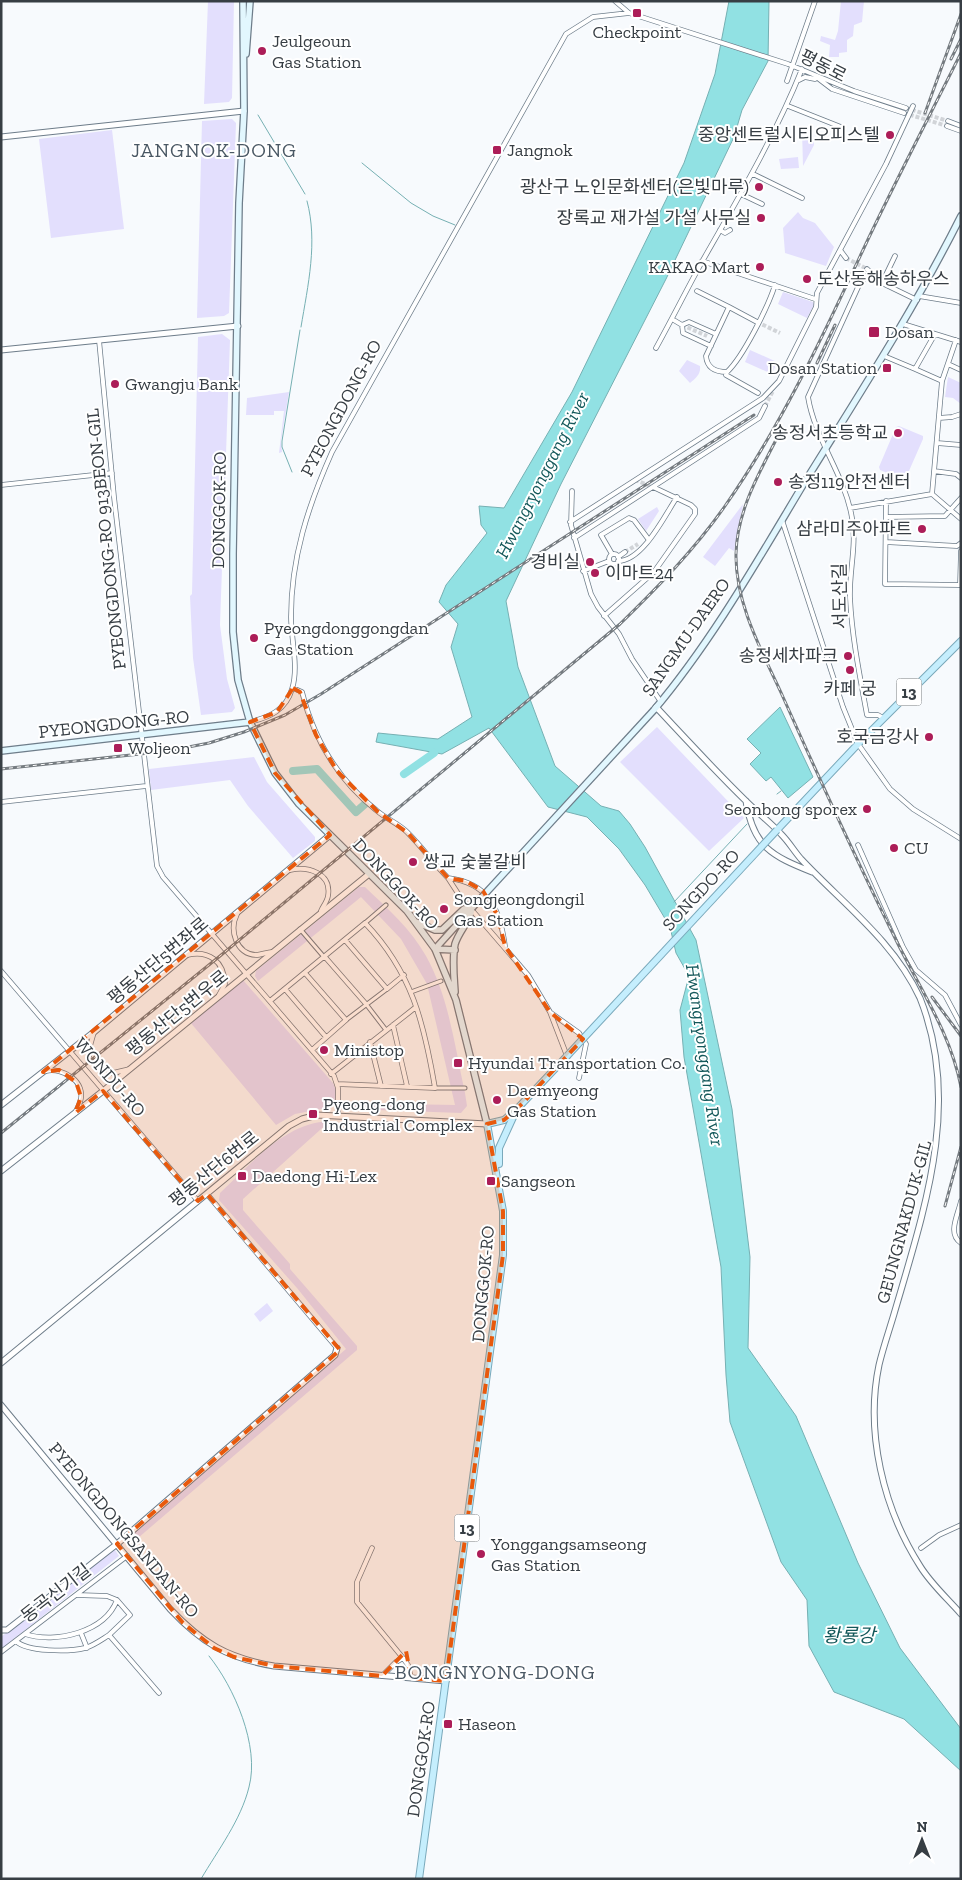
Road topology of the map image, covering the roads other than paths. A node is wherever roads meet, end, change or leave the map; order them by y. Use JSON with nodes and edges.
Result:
{"nodes":[{"id":1,"x":243,"y":1,"type":"edge"},
{"id":2,"x":250,"y":1,"type":"edge"},
{"id":3,"x":615,"y":1,"type":"edge"},
{"id":4,"x":815,"y":1,"type":"edge"},
{"id":5,"x":629,"y":13,"type":"junction"},
{"id":6,"x":789,"y":65,"type":"junction"},
{"id":7,"x":802,"y":70,"type":"junction"},
{"id":8,"x":244,"y":76,"type":"junction"},
{"id":9,"x":818,"y":80,"type":"junction"},
{"id":10,"x":787,"y":81,"type":"dead end"},
{"id":11,"x":796,"y":84,"type":"junction"},
{"id":12,"x":788,"y":106,"type":"junction"},
{"id":13,"x":913,"y":106,"type":"dead end"},
{"id":14,"x":244,"y":111,"type":"junction"},
{"id":15,"x":961,"y":126,"type":"edge"},
{"id":16,"x":961,"y":131,"type":"edge"},
{"id":17,"x":835,"y":132,"type":"dead end"},
{"id":18,"x":1,"y":137,"type":"edge"},
{"id":19,"x":752,"y":174,"type":"junction"},
{"id":20,"x":741,"y":194,"type":"junction"},
{"id":21,"x":802,"y":198,"type":"dead end"},
{"id":22,"x":762,"y":204,"type":"dead end"},
{"id":23,"x":961,"y":216,"type":"edge"},
{"id":24,"x":720,"y":230,"type":"junction"},
{"id":25,"x":730,"y":230,"type":"dead end"},
{"id":26,"x":840,"y":248,"type":"junction"},
{"id":27,"x":895,"y":256,"type":"dead end"},
{"id":28,"x":846,"y":258,"type":"tunnel mouth"},
{"id":29,"x":702,"y":261,"type":"junction"},
{"id":30,"x":882,"y":283,"type":"junction"},
{"id":31,"x":775,"y":285,"type":"junction"},
{"id":32,"x":697,"y":291,"type":"dead end"},
{"id":33,"x":918,"y":298,"type":"junction"},
{"id":34,"x":815,"y":299,"type":"junction"},
{"id":35,"x":961,"y":303,"type":"edge"},
{"id":36,"x":729,"y":307,"type":"junction"},
{"id":37,"x":672,"y":319,"type":"junction"},
{"id":38,"x":757,"y":322,"type":"junction"},
{"id":39,"x":903,"y":324,"type":"junction"},
{"id":40,"x":682,"y":325,"type":"junction"},
{"id":41,"x":238,"y":326,"type":"junction"},
{"id":42,"x":716,"y":334,"type":"junction"},
{"id":43,"x":935,"y":334,"type":"junction"},
{"id":44,"x":99,"y":340,"type":"junction"},
{"id":45,"x":956,"y":340,"type":"junction"},
{"id":46,"x":961,"y":342,"type":"edge"},
{"id":47,"x":711,"y":346,"type":"junction"},
{"id":48,"x":656,"y":348,"type":"dead end"},
{"id":49,"x":1,"y":350,"type":"edge"},
{"id":50,"x":884,"y":356,"type":"junction"},
{"id":51,"x":948,"y":364,"type":"junction"},
{"id":52,"x":915,"y":369,"type":"junction"},
{"id":53,"x":961,"y":370,"type":"edge"},
{"id":54,"x":727,"y":372,"type":"junction"},
{"id":55,"x":942,"y":381,"type":"junction"},
{"id":56,"x":758,"y":393,"type":"dead end"},
{"id":57,"x":765,"y":406,"type":"tunnel mouth"},
{"id":58,"x":961,"y":414,"type":"edge"},
{"id":59,"x":939,"y":418,"type":"junction"},
{"id":60,"x":937,"y":444,"type":"junction"},
{"id":61,"x":961,"y":445,"type":"edge"},
{"id":62,"x":825,"y":450,"type":"junction"},
{"id":63,"x":934,"y":471,"type":"junction"},
{"id":64,"x":112,"y":473,"type":"junction"},
{"id":65,"x":961,"y":478,"type":"edge"},
{"id":66,"x":1,"y":485,"type":"edge"},
{"id":67,"x":652,"y":487,"type":"junction"},
{"id":68,"x":572,"y":491,"type":"dead end"},
{"id":69,"x":932,"y":494,"type":"junction"},
{"id":70,"x":676,"y":497,"type":"junction"},
{"id":71,"x":961,"y":498,"type":"edge"},
{"id":72,"x":886,"y":501,"type":"junction"},
{"id":73,"x":850,"y":508,"type":"junction"},
{"id":74,"x":950,"y":510,"type":"junction"},
{"id":75,"x":887,"y":517,"type":"junction"},
{"id":76,"x":961,"y":519,"type":"edge"},
{"id":77,"x":782,"y":520,"type":"junction"},
{"id":78,"x":570,"y":522,"type":"junction"},
{"id":79,"x":574,"y":538,"type":"junction"},
{"id":80,"x":649,"y":540,"type":"junction"},
{"id":81,"x":886,"y":542,"type":"junction"},
{"id":82,"x":961,"y":544,"type":"edge"},
{"id":83,"x":961,"y":551,"type":"edge"},
{"id":84,"x":626,"y":552,"type":"tunnel mouth"},
{"id":85,"x":612,"y":554,"type":"junction"},
{"id":86,"x":618,"y":559,"type":"junction"},
{"id":87,"x":609,"y":561,"type":"junction"},
{"id":88,"x":583,"y":571,"type":"junction"},
{"id":89,"x":604,"y":616,"type":"junction"},
{"id":90,"x":961,"y":641,"type":"edge"},
{"id":91,"x":293,"y":688,"type":"junction"},
{"id":92,"x":661,"y":702,"type":"junction"},
{"id":93,"x":655,"y":709,"type":"junction"},
{"id":94,"x":884,"y":718,"type":"junction"},
{"id":95,"x":250,"y":722,"type":"junction"},
{"id":96,"x":141,"y":736,"type":"junction"},
{"id":97,"x":858,"y":744,"type":"junction"},
{"id":98,"x":1,"y":751,"type":"edge"},
{"id":99,"x":146,"y":786,"type":"junction"},
{"id":100,"x":746,"y":801,"type":"junction"},
{"id":101,"x":1,"y":802,"type":"edge"},
{"id":102,"x":778,"y":830,"type":"junction"},
{"id":103,"x":330,"y":835,"type":"junction"},
{"id":104,"x":961,"y":840,"type":"edge"},
{"id":105,"x":858,"y":845,"type":"dead end"},
{"id":106,"x":288,"y":870,"type":"junction"},
{"id":107,"x":815,"y":873,"type":"junction"},
{"id":108,"x":368,"y":874,"type":"junction"},
{"id":109,"x":448,"y":878,"type":"junction"},
{"id":110,"x":386,"y":905,"type":"dead end"},
{"id":111,"x":472,"y":908,"type":"junction"},
{"id":112,"x":321,"y":911,"type":"junction"},
{"id":113,"x":238,"y":912,"type":"junction"},
{"id":114,"x":416,"y":922,"type":"junction"},
{"id":115,"x":365,"y":923,"type":"junction"},
{"id":116,"x":300,"y":929,"type":"junction"},
{"id":117,"x":211,"y":934,"type":"junction"},
{"id":118,"x":345,"y":940,"type":"junction"},
{"id":119,"x":505,"y":946,"type":"junction"},
{"id":120,"x":435,"y":949,"type":"junction"},
{"id":121,"x":454,"y":950,"type":"junction"},
{"id":122,"x":273,"y":952,"type":"junction"},
{"id":123,"x":186,"y":955,"type":"junction"},
{"id":124,"x":325,"y":957,"type":"junction"},
{"id":125,"x":1,"y":972,"type":"edge"},
{"id":126,"x":305,"y":973,"type":"junction"},
{"id":127,"x":246,"y":974,"type":"junction"},
{"id":128,"x":404,"y":975,"type":"junction"},
{"id":129,"x":441,"y":980,"type":"dead end"},
{"id":130,"x":387,"y":988,"type":"junction"},
{"id":131,"x":285,"y":989,"type":"junction"},
{"id":132,"x":411,"y":992,"type":"junction"},
{"id":133,"x":219,"y":995,"type":"junction"},
{"id":134,"x":456,"y":1000,"type":"junction"},
{"id":135,"x":270,"y":1001,"type":"junction"},
{"id":136,"x":366,"y":1004,"type":"junction"},
{"id":137,"x":416,"y":1007,"type":"junction"},
{"id":138,"x":550,"y":1012,"type":"junction"},
{"id":139,"x":346,"y":1020,"type":"junction"},
{"id":140,"x":961,"y":1024,"type":"edge"},
{"id":141,"x":393,"y":1025,"type":"junction"},
{"id":142,"x":386,"y":1030,"type":"junction"},
{"id":143,"x":94,"y":1032,"type":"junction"},
{"id":144,"x":326,"y":1036,"type":"junction"},
{"id":145,"x":370,"y":1042,"type":"junction"},
{"id":146,"x":312,"y":1050,"type":"junction"},
{"id":147,"x":69,"y":1051,"type":"junction"},
{"id":148,"x":567,"y":1056,"type":"junction"},
{"id":149,"x":130,"y":1069,"type":"junction"},
{"id":150,"x":43,"y":1072,"type":"junction"},
{"id":151,"x":332,"y":1074,"type":"junction"},
{"id":152,"x":578,"y":1078,"type":"dead end"},
{"id":153,"x":337,"y":1084,"type":"junction"},
{"id":154,"x":381,"y":1086,"type":"junction"},
{"id":155,"x":407,"y":1086,"type":"junction"},
{"id":156,"x":435,"y":1088,"type":"junction"},
{"id":157,"x":465,"y":1088,"type":"dead end"},
{"id":158,"x":103,"y":1091,"type":"junction"},
{"id":159,"x":1,"y":1105,"type":"edge"},
{"id":160,"x":517,"y":1109,"type":"junction"},
{"id":161,"x":75,"y":1113,"type":"junction"},
{"id":162,"x":338,"y":1116,"type":"junction"},
{"id":163,"x":487,"y":1124,"type":"junction"},
{"id":164,"x":1,"y":1171,"type":"edge"},
{"id":165,"x":498,"y":1176,"type":"junction"},
{"id":166,"x":207,"y":1194,"type":"junction"},
{"id":167,"x":198,"y":1200,"type":"junction"},
{"id":168,"x":961,"y":1202,"type":"edge"},
{"id":169,"x":961,"y":1242,"type":"edge"},
{"id":170,"x":337,"y":1348,"type":"joint"},
{"id":171,"x":1,"y":1363,"type":"edge"},
{"id":172,"x":1,"y":1405,"type":"edge"},
{"id":173,"x":961,"y":1525,"type":"edge"},
{"id":174,"x":117,"y":1544,"type":"junction"},
{"id":175,"x":372,"y":1548,"type":"dead end"},
{"id":176,"x":921,"y":1548,"type":"dead end"},
{"id":177,"x":127,"y":1556,"type":"junction"},
{"id":178,"x":77,"y":1595,"type":"junction"},
{"id":179,"x":118,"y":1600,"type":"junction"},
{"id":180,"x":961,"y":1614,"type":"edge"},
{"id":181,"x":1,"y":1630,"type":"edge"},
{"id":182,"x":25,"y":1634,"type":"junction"},
{"id":183,"x":81,"y":1634,"type":"junction"},
{"id":184,"x":109,"y":1635,"type":"junction"},
{"id":185,"x":16,"y":1641,"type":"junction"},
{"id":186,"x":87,"y":1648,"type":"junction"},
{"id":187,"x":1,"y":1652,"type":"edge"},
{"id":188,"x":403,"y":1658,"type":"junction"},
{"id":189,"x":382,"y":1676,"type":"junction"},
{"id":190,"x":411,"y":1678,"type":"junction"},
{"id":191,"x":446,"y":1681,"type":"junction"},
{"id":192,"x":159,"y":1693,"type":"dead end"},
{"id":193,"x":419,"y":1879,"type":"edge"}],
"edges":[{"from":1,"to":8,"type":"main road","name":"DONGGOK-RO"},
{"from":2,"to":8,"type":"main road","name":"DONGGOK-RO"},
{"from":3,"to":5,"type":"street","name":"PYEONGDONG-RO"},
{"from":4,"to":6,"type":"street"},
{"from":5,"to":6,"type":"street","name":"PYEONGDONG-RO"},
{"from":5,"to":91,"type":"street","name":"PYEONGDONG-RO"},
{"from":6,"to":7,"type":"street","name":"평동로"},
{"from":6,"to":10,"type":"street"},
{"from":7,"to":9,"type":"street","name":"평동로"},
{"from":7,"to":9,"type":"street","name":"평동로"},
{"from":7,"to":11,"type":"street"},
{"from":8,"to":14,"type":"main road","name":"DONGGOK-RO"},
{"from":9,"to":11,"type":"street"},
{"from":11,"to":12,"type":"street"},
{"from":12,"to":17,"type":"street"},
{"from":12,"to":19,"type":"street"},
{"from":13,"to":26,"type":"street"},
{"from":14,"to":18,"type":"street"},
{"from":14,"to":41,"type":"main road","name":"DONGGOK-RO"},
{"from":15,"to":16,"type":"street"},
{"from":19,"to":20,"type":"street"},
{"from":19,"to":21,"type":"street"},
{"from":20,"to":22,"type":"street"},
{"from":20,"to":24,"type":"street"},
{"from":23,"to":33,"type":"main road","name":"SANGMU-DAERO"},
{"from":24,"to":25,"type":"street"},
{"from":24,"to":29,"type":"street"},
{"from":26,"to":28,"type":"street"},
{"from":26,"to":34,"type":"street"},
{"from":27,"to":30,"type":"street"},
{"from":29,"to":31,"type":"street"},
{"from":29,"to":37,"type":"street"},
{"from":30,"to":33,"type":"street"},
{"from":30,"to":62,"type":"street","name":"서도산길"},
{"from":31,"to":34,"type":"street"},
{"from":31,"to":38,"type":"street"},
{"from":32,"to":36,"type":"street"},
{"from":33,"to":35,"type":"street"},
{"from":33,"to":39,"type":"main road","name":"SANGMU-DAERO"},
{"from":34,"to":78,"type":"street"},
{"from":36,"to":38,"type":"street"},
{"from":36,"to":42,"type":"street"},
{"from":37,"to":40,"type":"street"},
{"from":37,"to":48,"type":"street"},
{"from":38,"to":54,"type":"street"},
{"from":39,"to":43,"type":"street"},
{"from":39,"to":50,"type":"main road","name":"SANGMU-DAERO"},
{"from":40,"to":42,"type":"street"},
{"from":40,"to":47,"type":"street"},
{"from":41,"to":44,"type":"street"},
{"from":41,"to":95,"type":"main road","name":"DONGGOK-RO"},
{"from":42,"to":47,"type":"street"},
{"from":43,"to":45,"type":"street"},
{"from":43,"to":52,"type":"street"},
{"from":44,"to":49,"type":"street"},
{"from":44,"to":64,"type":"street","name":"PYEONGDONG-RO 913BEON-GIL"},
{"from":45,"to":46,"type":"street"},
{"from":45,"to":51,"type":"street"},
{"from":47,"to":54,"type":"street"},
{"from":50,"to":52,"type":"street"},
{"from":50,"to":62,"type":"main road","name":"SANGMU-DAERO"},
{"from":51,"to":53,"type":"street"},
{"from":51,"to":55,"type":"street"},
{"from":52,"to":55,"type":"street"},
{"from":54,"to":56,"type":"street"},
{"from":55,"to":59,"type":"street"},
{"from":57,"to":67,"type":"street"},
{"from":58,"to":59,"type":"street"},
{"from":59,"to":60,"type":"street"},
{"from":60,"to":61,"type":"street"},
{"from":60,"to":63,"type":"street"},
{"from":62,"to":73,"type":"street","name":"서도산길"},
{"from":62,"to":77,"type":"main road","name":"SANGMU-DAERO"},
{"from":63,"to":65,"type":"street"},
{"from":63,"to":69,"type":"street"},
{"from":64,"to":66,"type":"street"},
{"from":64,"to":96,"type":"street","name":"PYEONGDONG-RO 913BEON-GIL"},
{"from":67,"to":70,"type":"street"},
{"from":67,"to":79,"type":"street"},
{"from":68,"to":78,"type":"street"},
{"from":69,"to":72,"type":"street"},
{"from":69,"to":74,"type":"street"},
{"from":70,"to":80,"type":"street"},
{"from":70,"to":89,"type":"street"},
{"from":71,"to":74,"type":"street"},
{"from":72,"to":73,"type":"street"},
{"from":72,"to":75,"type":"street"},
{"from":73,"to":94,"type":"street","name":"서도산길"},
{"from":74,"to":75,"type":"street"},
{"from":74,"to":76,"type":"street"},
{"from":75,"to":81,"type":"street"},
{"from":77,"to":92,"type":"main road","name":"SANGMU-DAERO"},
{"from":77,"to":97,"type":"street"},
{"from":78,"to":79,"type":"street"},
{"from":79,"to":88,"type":"street"},
{"from":80,"to":85,"type":"street"},
{"from":80,"to":86,"type":"street"},
{"from":81,"to":82,"type":"street"},
{"from":81,"to":83,"type":"street"},
{"from":84,"to":86,"type":"street"},
{"from":85,"to":86,"type":"street"},
{"from":85,"to":87,"type":"street"},
{"from":86,"to":87,"type":"street"},
{"from":87,"to":88,"type":"street"},
{"from":88,"to":89,"type":"street"},
{"from":89,"to":92,"type":"street"},
{"from":90,"to":94,"type":"main road","name":"SONGDO-RO","number":"13"},
{"from":91,"to":95,"type":"street","name":"PYEONGDONG-RO"},
{"from":91,"to":109,"type":"street"},
{"from":92,"to":93,"type":"main road","name":"SANGMU-DAERO"},
{"from":93,"to":100,"type":"street","name":"GEUNGNAKDUK-GIL"},
{"from":93,"to":111,"type":"main road","name":"SANGMU-DAERO","bridge":true},
{"from":94,"to":97,"type":"main road","name":"SONGDO-RO","number":"13"},
{"from":95,"to":96,"type":"main road","name":"PYEONGDONG-RO"},
{"from":95,"to":103,"type":"main road","name":"DONGGOK-RO"},
{"from":96,"to":98,"type":"main road","name":"PYEONGDONG-RO"},
{"from":96,"to":99,"type":"street","name":"PYEONGDONG-RO 913BEON-GIL"},
{"from":97,"to":102,"type":"main road","name":"SONGDO-RO","number":"13"},
{"from":97,"to":104,"type":"street"},
{"from":99,"to":101,"type":"street"},
{"from":99,"to":117,"type":"street","name":"PYEONGDONG-RO 913BEON-GIL"},
{"from":100,"to":102,"type":"street","name":"GEUNGNAKDUK-GIL"},
{"from":100,"to":107,"type":"street"},
{"from":102,"to":107,"type":"street","name":"GEUNGNAKDUK-GIL"},
{"from":102,"to":148,"type":"main road","name":"SONGDO-RO","number":"13","bridge":true},
{"from":103,"to":106,"type":"street","name":"평동산단5번좌로"},
{"from":103,"to":108,"type":"main road","name":"DONGGOK-RO"},
{"from":105,"to":140,"type":"street"},
{"from":106,"to":112,"type":"street"},
{"from":106,"to":113,"type":"street","name":"평동산단5번좌로"},
{"from":107,"to":180,"type":"street","name":"GEUNGNAKDUK-GIL"},
{"from":108,"to":112,"type":"street","name":"평동산단5번우로"},
{"from":108,"to":114,"type":"main road","name":"DONGGOK-RO"},
{"from":109,"to":111,"type":"street"},
{"from":109,"to":119,"type":"street"},
{"from":110,"to":115,"type":"street"},
{"from":111,"to":114,"type":"main road"},
{"from":111,"to":119,"type":"street"},
{"from":111,"to":120,"type":"main road","name":"SANGMU-DAERO"},
{"from":111,"to":121,"type":"main road"},
{"from":112,"to":116,"type":"street","name":"평동산단5번우로"},
{"from":113,"to":117,"type":"street","name":"평동산단5번좌로"},
{"from":113,"to":122,"type":"street"},
{"from":114,"to":120,"type":"main road","name":"DONGGOK-RO"},
{"from":115,"to":118,"type":"street"},
{"from":115,"to":128,"type":"street"},
{"from":116,"to":122,"type":"street","name":"평동산단5번우로"},
{"from":116,"to":124,"type":"street"},
{"from":117,"to":123,"type":"street","name":"평동산단5번좌로"},
{"from":117,"to":127,"type":"street","name":"PYEONGDONG-RO 913BEON-GIL"},
{"from":118,"to":124,"type":"street"},
{"from":118,"to":130,"type":"street"},
{"from":119,"to":138,"type":"street"},
{"from":120,"to":121,"type":"main road"},
{"from":120,"to":134,"type":"main road","name":"DONGGOK-RO"},
{"from":121,"to":134,"type":"main road"},
{"from":122,"to":127,"type":"street","name":"평동산단5번우로"},
{"from":123,"to":133,"type":"street"},
{"from":123,"to":143,"type":"street","name":"평동산단5번좌로"},
{"from":124,"to":126,"type":"street"},
{"from":124,"to":136,"type":"street"},
{"from":125,"to":147,"type":"street","name":"WONDU-RO"},
{"from":126,"to":131,"type":"street"},
{"from":126,"to":139,"type":"street"},
{"from":127,"to":133,"type":"street","name":"평동산단5번우로"},
{"from":127,"to":135,"type":"street","name":"PYEONGDONG-RO 913BEON-GIL"},
{"from":128,"to":130,"type":"street"},
{"from":128,"to":132,"type":"street"},
{"from":129,"to":132,"type":"street"},
{"from":130,"to":136,"type":"street"},
{"from":131,"to":135,"type":"street"},
{"from":131,"to":144,"type":"street"},
{"from":132,"to":137,"type":"street"},
{"from":133,"to":149,"type":"street","name":"평동산단5번우로"},
{"from":134,"to":163,"type":"main road","name":"DONGGOK-RO"},
{"from":135,"to":146,"type":"street","name":"PYEONGDONG-RO 913BEON-GIL"},
{"from":136,"to":139,"type":"street"},
{"from":136,"to":142,"type":"street"},
{"from":137,"to":141,"type":"street"},
{"from":137,"to":156,"type":"street"},
{"from":138,"to":148,"type":"street"},
{"from":138,"to":152,"type":"street"},
{"from":139,"to":144,"type":"street"},
{"from":141,"to":142,"type":"street"},
{"from":141,"to":155,"type":"street"},
{"from":142,"to":145,"type":"street"},
{"from":143,"to":147,"type":"street","name":"평동산단5번좌로"},
{"from":143,"to":149,"type":"street"},
{"from":144,"to":146,"type":"street"},
{"from":145,"to":151,"type":"street"},
{"from":145,"to":154,"type":"street"},
{"from":146,"to":151,"type":"street","name":"PYEONGDONG-RO 913BEON-GIL"},
{"from":147,"to":150,"type":"street","name":"평동산단5번좌로"},
{"from":147,"to":158,"type":"street","name":"WONDU-RO"},
{"from":148,"to":160,"type":"main road","name":"SONGDO-RO","number":"13"},
{"from":149,"to":158,"type":"street","name":"평동산단5번우로"},
{"from":150,"to":159,"type":"street","name":"평동산단5번좌로"},
{"from":150,"to":161,"type":"street"},
{"from":151,"to":153,"type":"street","name":"PYEONGDONG-RO 913BEON-GIL"},
{"from":153,"to":154,"type":"street"},
{"from":153,"to":162,"type":"street"},
{"from":154,"to":155,"type":"street"},
{"from":155,"to":156,"type":"street"},
{"from":156,"to":157,"type":"street"},
{"from":158,"to":161,"type":"street","name":"평동산단5번우로"},
{"from":158,"to":167,"type":"street","name":"WONDU-RO"},
{"from":160,"to":163,"type":"main road","name":"SONGDO-RO","number":"13"},
{"from":160,"to":165,"type":"main road","number":"13"},
{"from":161,"to":164,"type":"street","name":"평동산단5번우로"},
{"from":162,"to":163,"type":"street","name":"평동산단6번로"},
{"from":162,"to":166,"type":"street","name":"평동산단6번로"},
{"from":163,"to":165,"type":"main road","name":"DONGGOK-RO","number":"13"},
{"from":165,"to":191,"type":"main road","name":"DONGGOK-RO","number":"13"},
{"from":166,"to":167,"type":"street","name":"평동산단6번로"},
{"from":166,"to":170,"type":"street"},
{"from":167,"to":171,"type":"street","name":"평동산단6번로"},
{"from":168,"to":169,"type":"street"},
{"from":170,"to":174,"type":"street"},
{"from":172,"to":174,"type":"street","name":"PYEONGDONGSANDAN-RO"},
{"from":173,"to":176,"type":"street"},
{"from":174,"to":177,"type":"street","name":"PYEONGDONGSANDAN-RO"},
{"from":174,"to":181,"type":"street"},
{"from":175,"to":188,"type":"street"},
{"from":177,"to":178,"type":"street","name":"동곡신기길"},
{"from":177,"to":189,"type":"street","name":"PYEONGDONGSANDAN-RO"},
{"from":178,"to":179,"type":"street"},
{"from":178,"to":182,"type":"street","name":"동곡신기길"},
{"from":179,"to":183,"type":"street"},
{"from":179,"to":184,"type":"street"},
{"from":182,"to":183,"type":"street"},
{"from":182,"to":185,"type":"street","name":"동곡신기길"},
{"from":183,"to":186,"type":"street"},
{"from":184,"to":186,"type":"street"},
{"from":184,"to":192,"type":"street"},
{"from":185,"to":186,"type":"street"},
{"from":185,"to":187,"type":"street","name":"동곡신기길"},
{"from":188,"to":189,"type":"street"},
{"from":188,"to":190,"type":"street"},
{"from":189,"to":190,"type":"street","name":"PYEONGDONGSANDAN-RO"},
{"from":190,"to":191,"type":"street","name":"PYEONGDONGSANDAN-RO"},
{"from":191,"to":193,"type":"main road","name":"DONGGOK-RO","number":"13"}]}
